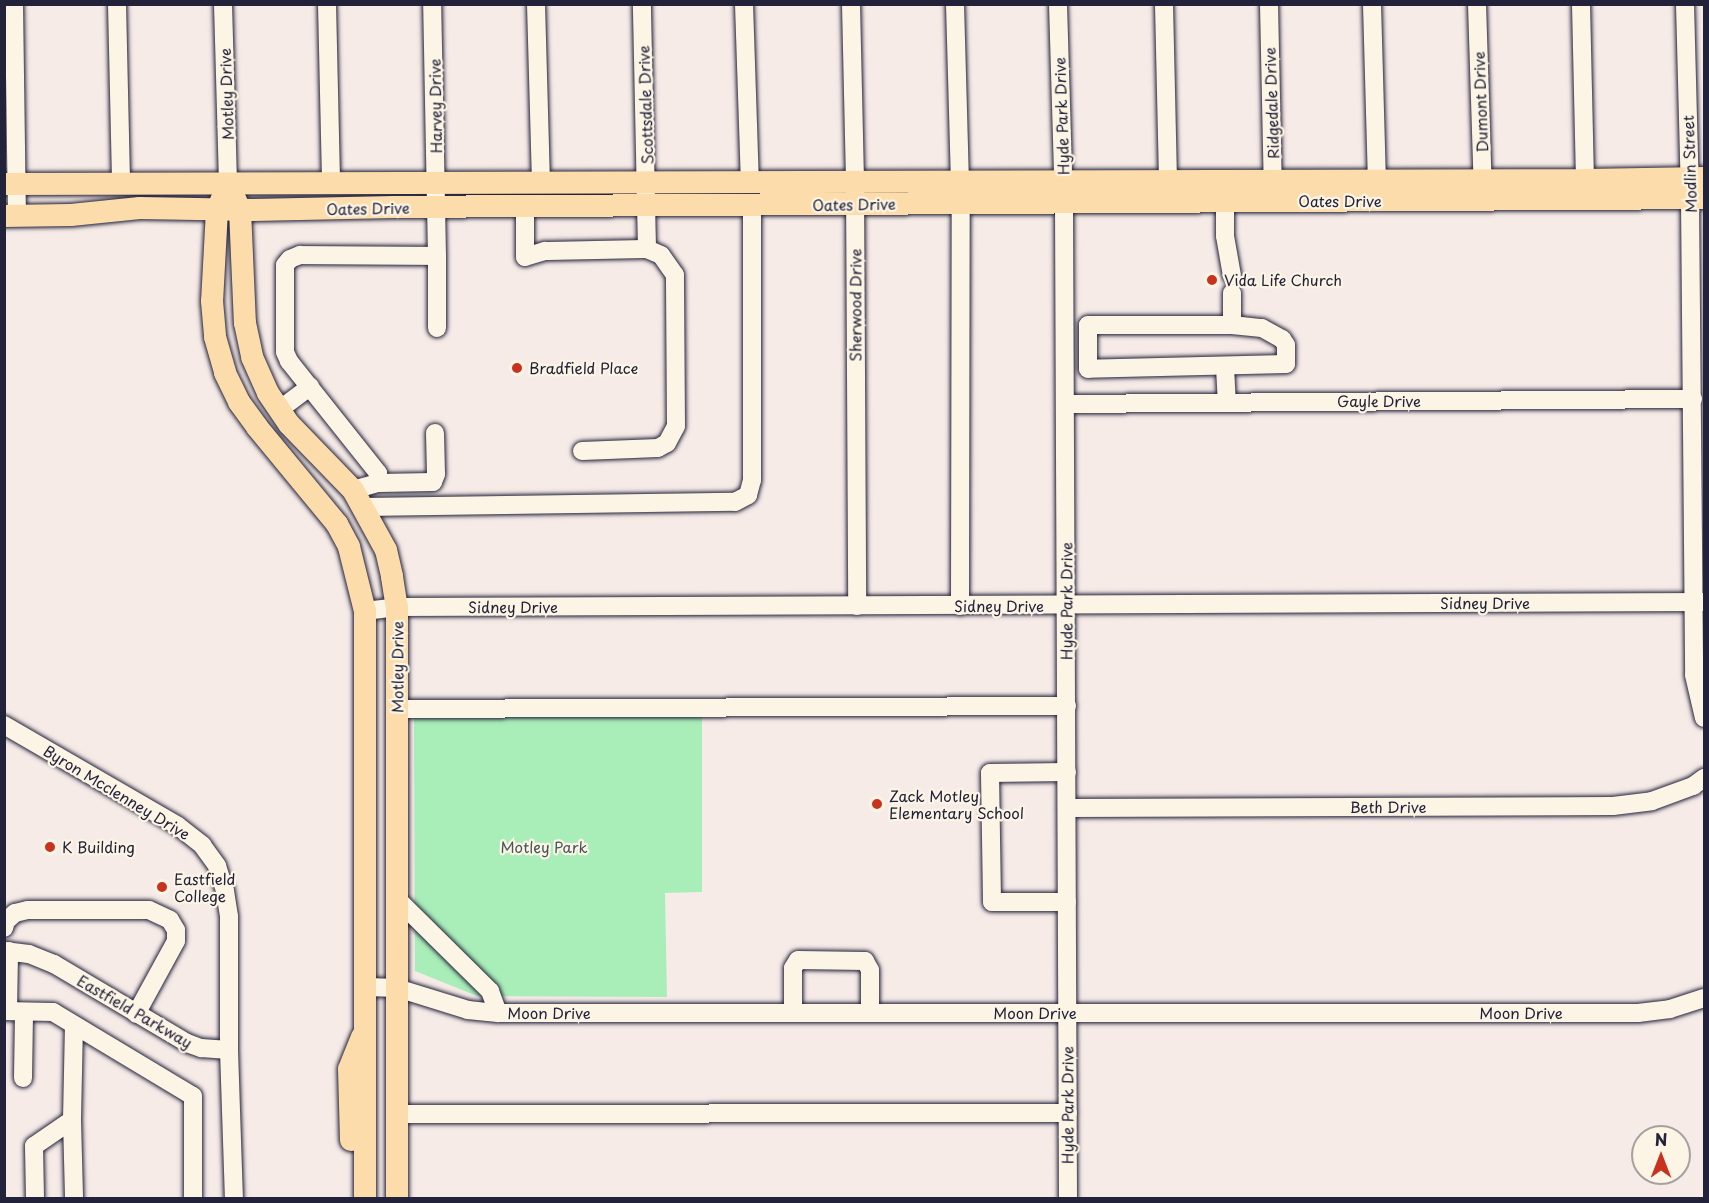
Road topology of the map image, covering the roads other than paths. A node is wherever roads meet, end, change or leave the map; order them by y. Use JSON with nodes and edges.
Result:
{"nodes":[{"id":1,"x":14,"y":4,"type":"edge"},
{"id":2,"x":117,"y":4,"type":"edge"},
{"id":3,"x":224,"y":4,"type":"edge"},
{"id":4,"x":327,"y":4,"type":"edge"},
{"id":5,"x":432,"y":4,"type":"edge"},
{"id":6,"x":536,"y":4,"type":"edge"},
{"id":7,"x":642,"y":4,"type":"edge"},
{"id":8,"x":744,"y":4,"type":"edge"},
{"id":9,"x":851,"y":4,"type":"edge"},
{"id":10,"x":955,"y":4,"type":"edge"},
{"id":11,"x":1058,"y":4,"type":"edge"},
{"id":12,"x":1164,"y":4,"type":"edge"},
{"id":13,"x":1269,"y":4,"type":"edge"},
{"id":14,"x":1372,"y":4,"type":"edge"},
{"id":15,"x":1477,"y":4,"type":"edge"},
{"id":16,"x":1581,"y":4,"type":"edge"},
{"id":17,"x":1685,"y":4,"type":"edge"},
{"id":18,"x":1168,"y":180,"type":"junction"},
{"id":19,"x":1377,"y":180,"type":"junction"},
{"id":20,"x":1585,"y":180,"type":"junction"},
{"id":21,"x":647,"y":182,"type":"junction"},
{"id":22,"x":750,"y":182,"type":"junction"},
{"id":23,"x":121,"y":183,"type":"junction"},
{"id":24,"x":228,"y":183,"type":"junction"},
{"id":25,"x":331,"y":183,"type":"junction"},
{"id":26,"x":436,"y":183,"type":"junction"},
{"id":27,"x":541,"y":183,"type":"junction"},
{"id":28,"x":11,"y":184,"type":"edge"},
{"id":29,"x":1697,"y":188,"type":"edge"},
{"id":30,"x":1273,"y":190,"type":"junction"},
{"id":31,"x":1483,"y":190,"type":"junction"},
{"id":32,"x":855,"y":192,"type":"junction"},
{"id":33,"x":961,"y":192,"type":"junction"},
{"id":34,"x":1063,"y":192,"type":"junction"},
{"id":35,"x":1225,"y":202,"type":"junction"},
{"id":36,"x":647,"y":206,"type":"junction"},
{"id":37,"x":752,"y":206,"type":"junction"},
{"id":38,"x":436,"y":207,"type":"junction"},
{"id":39,"x":525,"y":207,"type":"junction"},
{"id":40,"x":229,"y":210,"type":"junction"},
{"id":41,"x":11,"y":216,"type":"edge"},
{"id":42,"x":647,"y":249,"type":"junction"},
{"id":43,"x":438,"y":256,"type":"junction"},
{"id":44,"x":1232,"y":325,"type":"junction"},
{"id":45,"x":437,"y":328,"type":"dead end"},
{"id":46,"x":1064,"y":364,"type":"junction"},
{"id":47,"x":1088,"y":364,"type":"junction"},
{"id":48,"x":1225,"y":367,"type":"junction"},
{"id":49,"x":310,"y":387,"type":"junction"},
{"id":50,"x":1693,"y":399,"type":"junction"},
{"id":51,"x":1227,"y":402,"type":"junction"},
{"id":52,"x":1065,"y":404,"type":"junction"},
{"id":53,"x":279,"y":410,"type":"junction"},
{"id":54,"x":435,"y":433,"type":"dead end"},
{"id":55,"x":582,"y":451,"type":"dead end"},
{"id":56,"x":378,"y":483,"type":"junction"},
{"id":57,"x":358,"y":498,"type":"junction"},
{"id":58,"x":325,"y":506,"type":"junction"},
{"id":59,"x":1699,"y":602,"type":"edge"},
{"id":60,"x":1066,"y":605,"type":"junction"},
{"id":61,"x":857,"y":606,"type":"junction"},
{"id":62,"x":960,"y":606,"type":"junction"},
{"id":63,"x":397,"y":607,"type":"junction"},
{"id":64,"x":365,"y":611,"type":"junction"},
{"id":65,"x":1066,"y":706,"type":"junction"},
{"id":66,"x":397,"y":709,"type":"junction"},
{"id":67,"x":1704,"y":718,"type":"edge"},
{"id":68,"x":4,"y":725,"type":"edge"},
{"id":69,"x":1067,"y":772,"type":"junction"},
{"id":70,"x":1704,"y":778,"type":"edge"},
{"id":71,"x":1067,"y":808,"type":"junction"},
{"id":72,"x":397,"y":899,"type":"junction"},
{"id":73,"x":1067,"y":902,"type":"junction"},
{"id":74,"x":4,"y":928,"type":"edge"},
{"id":75,"x":7,"y":951,"type":"edge"},
{"id":76,"x":367,"y":987,"type":"junction"},
{"id":77,"x":397,"y":988,"type":"junction"},
{"id":78,"x":1704,"y":998,"type":"edge"},
{"id":79,"x":12,"y":1011,"type":"edge"},
{"id":80,"x":498,"y":1013,"type":"junction"},
{"id":81,"x":793,"y":1013,"type":"junction"},
{"id":82,"x":870,"y":1013,"type":"junction"},
{"id":83,"x":1067,"y":1013,"type":"junction"},
{"id":84,"x":136,"y":1014,"type":"junction"},
{"id":85,"x":74,"y":1025,"type":"junction"},
{"id":86,"x":366,"y":1025,"type":"junction"},
{"id":87,"x":229,"y":1050,"type":"junction"},
{"id":88,"x":23,"y":1078,"type":"dead end"},
{"id":89,"x":1068,"y":1113,"type":"junction"},
{"id":90,"x":397,"y":1114,"type":"junction"},
{"id":91,"x":72,"y":1120,"type":"junction"},
{"id":92,"x":36,"y":1198,"type":"edge"},
{"id":93,"x":74,"y":1198,"type":"edge"},
{"id":94,"x":193,"y":1198,"type":"edge"},
{"id":95,"x":234,"y":1198,"type":"edge"},
{"id":96,"x":350,"y":1198,"type":"edge"},
{"id":97,"x":366,"y":1198,"type":"edge"},
{"id":98,"x":397,"y":1198,"type":"edge"},
{"id":99,"x":1068,"y":1198,"type":"edge"}],
"edges":[{"from":1,"to":28,"type":"street"},
{"from":2,"to":23,"type":"street"},
{"from":3,"to":24,"type":"street","name":"Motley Drive"},
{"from":4,"to":25,"type":"street"},
{"from":5,"to":26,"type":"street","name":"Harvey Drive"},
{"from":6,"to":27,"type":"street"},
{"from":7,"to":21,"type":"street","name":"Scottsdale Drive"},
{"from":8,"to":22,"type":"street"},
{"from":9,"to":32,"type":"street","name":"Sherwood Drive"},
{"from":10,"to":33,"type":"street"},
{"from":11,"to":34,"type":"street","name":"Hyde Park Drive"},
{"from":12,"to":18,"type":"street"},
{"from":13,"to":30,"type":"street","name":"Ridgedale Drive"},
{"from":14,"to":19,"type":"street"},
{"from":15,"to":31,"type":"street","name":"Dumont Drive"},
{"from":16,"to":20,"type":"street"},
{"from":17,"to":29,"type":"street","name":"Modlin Street"},
{"from":18,"to":30,"type":"main road","name":"Oates Drive"},
{"from":18,"to":34,"type":"main road","name":"Oates Drive"},
{"from":19,"to":30,"type":"main road","name":"Oates Drive"},
{"from":19,"to":31,"type":"main road","name":"Oates Drive"},
{"from":20,"to":29,"type":"main road","name":"Oates Drive"},
{"from":20,"to":31,"type":"main road","name":"Oates Drive"},
{"from":21,"to":22,"type":"main road","name":"Oates Drive"},
{"from":21,"to":27,"type":"main road","name":"Oates Drive"},
{"from":21,"to":36,"type":"street","name":"Scottsdale Drive"},
{"from":22,"to":32,"type":"main road","name":"Oates Drive"},
{"from":23,"to":24,"type":"main road","name":"Oates Drive"},
{"from":23,"to":28,"type":"main road","name":"Oates Drive"},
{"from":24,"to":25,"type":"main road","name":"Oates Drive"},
{"from":24,"to":40,"type":"main road","name":"Motley Drive"},
{"from":25,"to":26,"type":"main road","name":"Oates Drive"},
{"from":26,"to":27,"type":"main road","name":"Oates Drive"},
{"from":26,"to":38,"type":"street","name":"Harvey Drive"},
{"from":28,"to":41,"type":"street"},
{"from":29,"to":31,"type":"main road","name":"Oates Drive"},
{"from":29,"to":50,"type":"street","name":"Modlin Street"},
{"from":30,"to":31,"type":"main road","name":"Oates Drive"},
{"from":30,"to":35,"type":"main road","name":"Oates Drive"},
{"from":32,"to":33,"type":"main road","name":"Oates Drive"},
{"from":32,"to":37,"type":"main road","name":"Oates Drive"},
{"from":32,"to":61,"type":"street","name":"Sherwood Drive"},
{"from":33,"to":34,"type":"main road","name":"Oates Drive"},
{"from":33,"to":62,"type":"street"},
{"from":34,"to":35,"type":"main road","name":"Oates Drive"},
{"from":34,"to":46,"type":"street","name":"Hyde Park Drive"},
{"from":35,"to":44,"type":"street"},
{"from":36,"to":37,"type":"main road","name":"Oates Drive"},
{"from":36,"to":39,"type":"main road","name":"Oates Drive"},
{"from":36,"to":42,"type":"street","name":"Scottsdale Drive"},
{"from":37,"to":57,"type":"street"},
{"from":38,"to":39,"type":"main road","name":"Oates Drive"},
{"from":38,"to":40,"type":"main road","name":"Oates Drive"},
{"from":38,"to":43,"type":"street","name":"Harvey Drive"},
{"from":39,"to":42,"type":"street"},
{"from":40,"to":41,"type":"main road","name":"Oates Drive"},
{"from":40,"to":53,"type":"main road","name":"Motley Drive"},
{"from":40,"to":58,"type":"main road","name":"Motley Drive"},
{"from":42,"to":55,"type":"street"},
{"from":43,"to":45,"type":"street","name":"Harvey Drive"},
{"from":43,"to":49,"type":"street"},
{"from":44,"to":47,"type":"street"},
{"from":44,"to":48,"type":"street"},
{"from":46,"to":47,"type":"street"},
{"from":46,"to":52,"type":"street","name":"Hyde Park Drive"},
{"from":47,"to":48,"type":"street"},
{"from":48,"to":51,"type":"street"},
{"from":49,"to":53,"type":"street"},
{"from":49,"to":56,"type":"street"},
{"from":50,"to":51,"type":"street","name":"Gayle Drive"},
{"from":50,"to":59,"type":"street","name":"Modlin Street"},
{"from":51,"to":52,"type":"street","name":"Gayle Drive"},
{"from":52,"to":60,"type":"street","name":"Hyde Park Drive"},
{"from":53,"to":57,"type":"main road","name":"Motley Drive"},
{"from":54,"to":56,"type":"street"},
{"from":56,"to":57,"type":"street"},
{"from":57,"to":58,"type":"main road"},
{"from":57,"to":63,"type":"main road","name":"Motley Drive"},
{"from":58,"to":64,"type":"main road","name":"Motley Drive"},
{"from":59,"to":60,"type":"street","name":"Sidney Drive"},
{"from":59,"to":67,"type":"street","name":"Modlin Street"},
{"from":60,"to":62,"type":"street","name":"Sidney Drive"},
{"from":60,"to":65,"type":"street","name":"Hyde Park Drive"},
{"from":61,"to":62,"type":"street","name":"Sidney Drive"},
{"from":61,"to":63,"type":"street","name":"Sidney Drive"},
{"from":63,"to":64,"type":"street","name":"Sidney Drive"},
{"from":63,"to":66,"type":"main road","name":"Motley Drive"},
{"from":64,"to":76,"type":"main road","name":"Motley Drive"},
{"from":65,"to":66,"type":"street"},
{"from":65,"to":69,"type":"street","name":"Hyde Park Drive"},
{"from":66,"to":72,"type":"main road","name":"Motley Drive"},
{"from":68,"to":87,"type":"street","name":"Byron Mcclenney Drive"},
{"from":69,"to":71,"type":"street","name":"Hyde Park Drive"},
{"from":69,"to":73,"type":"street"},
{"from":70,"to":71,"type":"street","name":"Beth Drive"},
{"from":71,"to":73,"type":"street","name":"Hyde Park Drive"},
{"from":72,"to":77,"type":"main road","name":"Motley Drive"},
{"from":72,"to":80,"type":"street"},
{"from":73,"to":83,"type":"street","name":"Hyde Park Drive"},
{"from":74,"to":84,"type":"street"},
{"from":75,"to":79,"type":"street"},
{"from":75,"to":84,"type":"street","name":"Eastfield Parkway"},
{"from":76,"to":77,"type":"street","name":"Moon Drive"},
{"from":76,"to":86,"type":"main road","name":"Motley Drive"},
{"from":77,"to":80,"type":"street","name":"Moon Drive"},
{"from":77,"to":90,"type":"main road","name":"Motley Drive"},
{"from":78,"to":83,"type":"street","name":"Moon Drive"},
{"from":79,"to":85,"type":"street"},
{"from":79,"to":88,"type":"street"},
{"from":80,"to":81,"type":"street","name":"Moon Drive"},
{"from":81,"to":82,"type":"street","name":"Moon Drive"},
{"from":81,"to":82,"type":"street"},
{"from":82,"to":83,"type":"street","name":"Moon Drive"},
{"from":83,"to":89,"type":"street","name":"Hyde Park Drive"},
{"from":84,"to":87,"type":"street","name":"Eastfield Parkway"},
{"from":85,"to":91,"type":"street"},
{"from":85,"to":94,"type":"street"},
{"from":86,"to":96,"type":"main road"},
{"from":86,"to":97,"type":"main road","name":"Motley Drive"},
{"from":87,"to":95,"type":"street"},
{"from":89,"to":90,"type":"street"},
{"from":89,"to":99,"type":"street","name":"Hyde Park Drive"},
{"from":90,"to":98,"type":"main road","name":"Motley Drive"},
{"from":91,"to":92,"type":"street"},
{"from":91,"to":93,"type":"street"}]}
